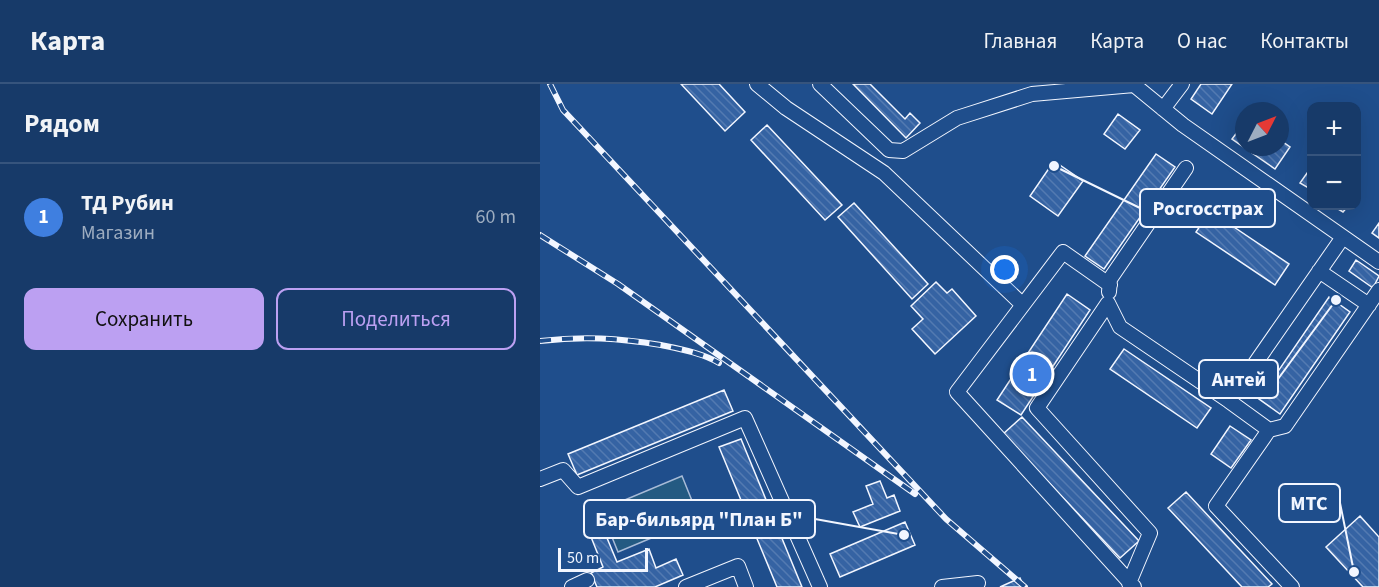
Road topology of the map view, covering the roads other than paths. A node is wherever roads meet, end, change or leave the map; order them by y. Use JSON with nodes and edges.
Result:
{"nodes":[{"id":1,"x":758,"y":84,"type":"edge"},
{"id":2,"x":819,"y":84,"type":"edge"},
{"id":3,"x":1182,"y":84,"type":"edge"},
{"id":4,"x":1133,"y":85,"type":"edge"},
{"id":5,"x":1163,"y":109,"type":"junction"},
{"id":6,"x":1186,"y":168,"type":"dead end"},
{"id":7,"x":1343,"y":237,"type":"junction"},
{"id":8,"x":1379,"y":262,"type":"edge"},
{"id":9,"x":1319,"y":271,"type":"junction"},
{"id":10,"x":1110,"y":285,"type":"junction"},
{"id":11,"x":1379,"y":290,"type":"edge"},
{"id":12,"x":1108,"y":303,"type":"junction"},
{"id":13,"x":1023,"y":305,"type":"junction"},
{"id":14,"x":1369,"y":305,"type":"junction"},
{"id":15,"x":1230,"y":401,"type":"junction"},
{"id":16,"x":1269,"y":430,"type":"junction"},
{"id":17,"x":540,"y":479,"type":"edge"},
{"id":18,"x":587,"y":580,"type":"dead end"},
{"id":19,"x":978,"y":583,"type":"dead end"},
{"id":20,"x":1285,"y":584,"type":"edge"},
{"id":21,"x":1132,"y":585,"type":"edge"},
{"id":22,"x":572,"y":587,"type":"edge"},
{"id":23,"x":686,"y":587,"type":"edge"},
{"id":24,"x":746,"y":587,"type":"edge"},
{"id":25,"x":820,"y":587,"type":"edge"},
{"id":26,"x":942,"y":587,"type":"edge"}],
"edges":[{"from":1,"to":13,"type":"street"},
{"from":2,"to":4,"type":"street"},
{"from":3,"to":5,"type":"street"},
{"from":4,"to":5,"type":"street"},
{"from":5,"to":7,"type":"street"},
{"from":6,"to":10,"type":"street"},
{"from":7,"to":8,"type":"street"},
{"from":7,"to":9,"type":"street"},
{"from":9,"to":14,"type":"street"},
{"from":9,"to":15,"type":"street"},
{"from":10,"to":12,"type":"street"},
{"from":10,"to":13,"type":"street"},
{"from":11,"to":14,"type":"street"},
{"from":12,"to":15,"type":"street"},
{"from":12,"to":21,"type":"street"},
{"from":13,"to":21,"type":"street"},
{"from":14,"to":16,"type":"street"},
{"from":15,"to":16,"type":"street"},
{"from":16,"to":20,"type":"street"},
{"from":17,"to":25,"type":"street"},
{"from":18,"to":22,"type":"street"},
{"from":19,"to":26,"type":"street"},
{"from":23,"to":24,"type":"street"}]}
